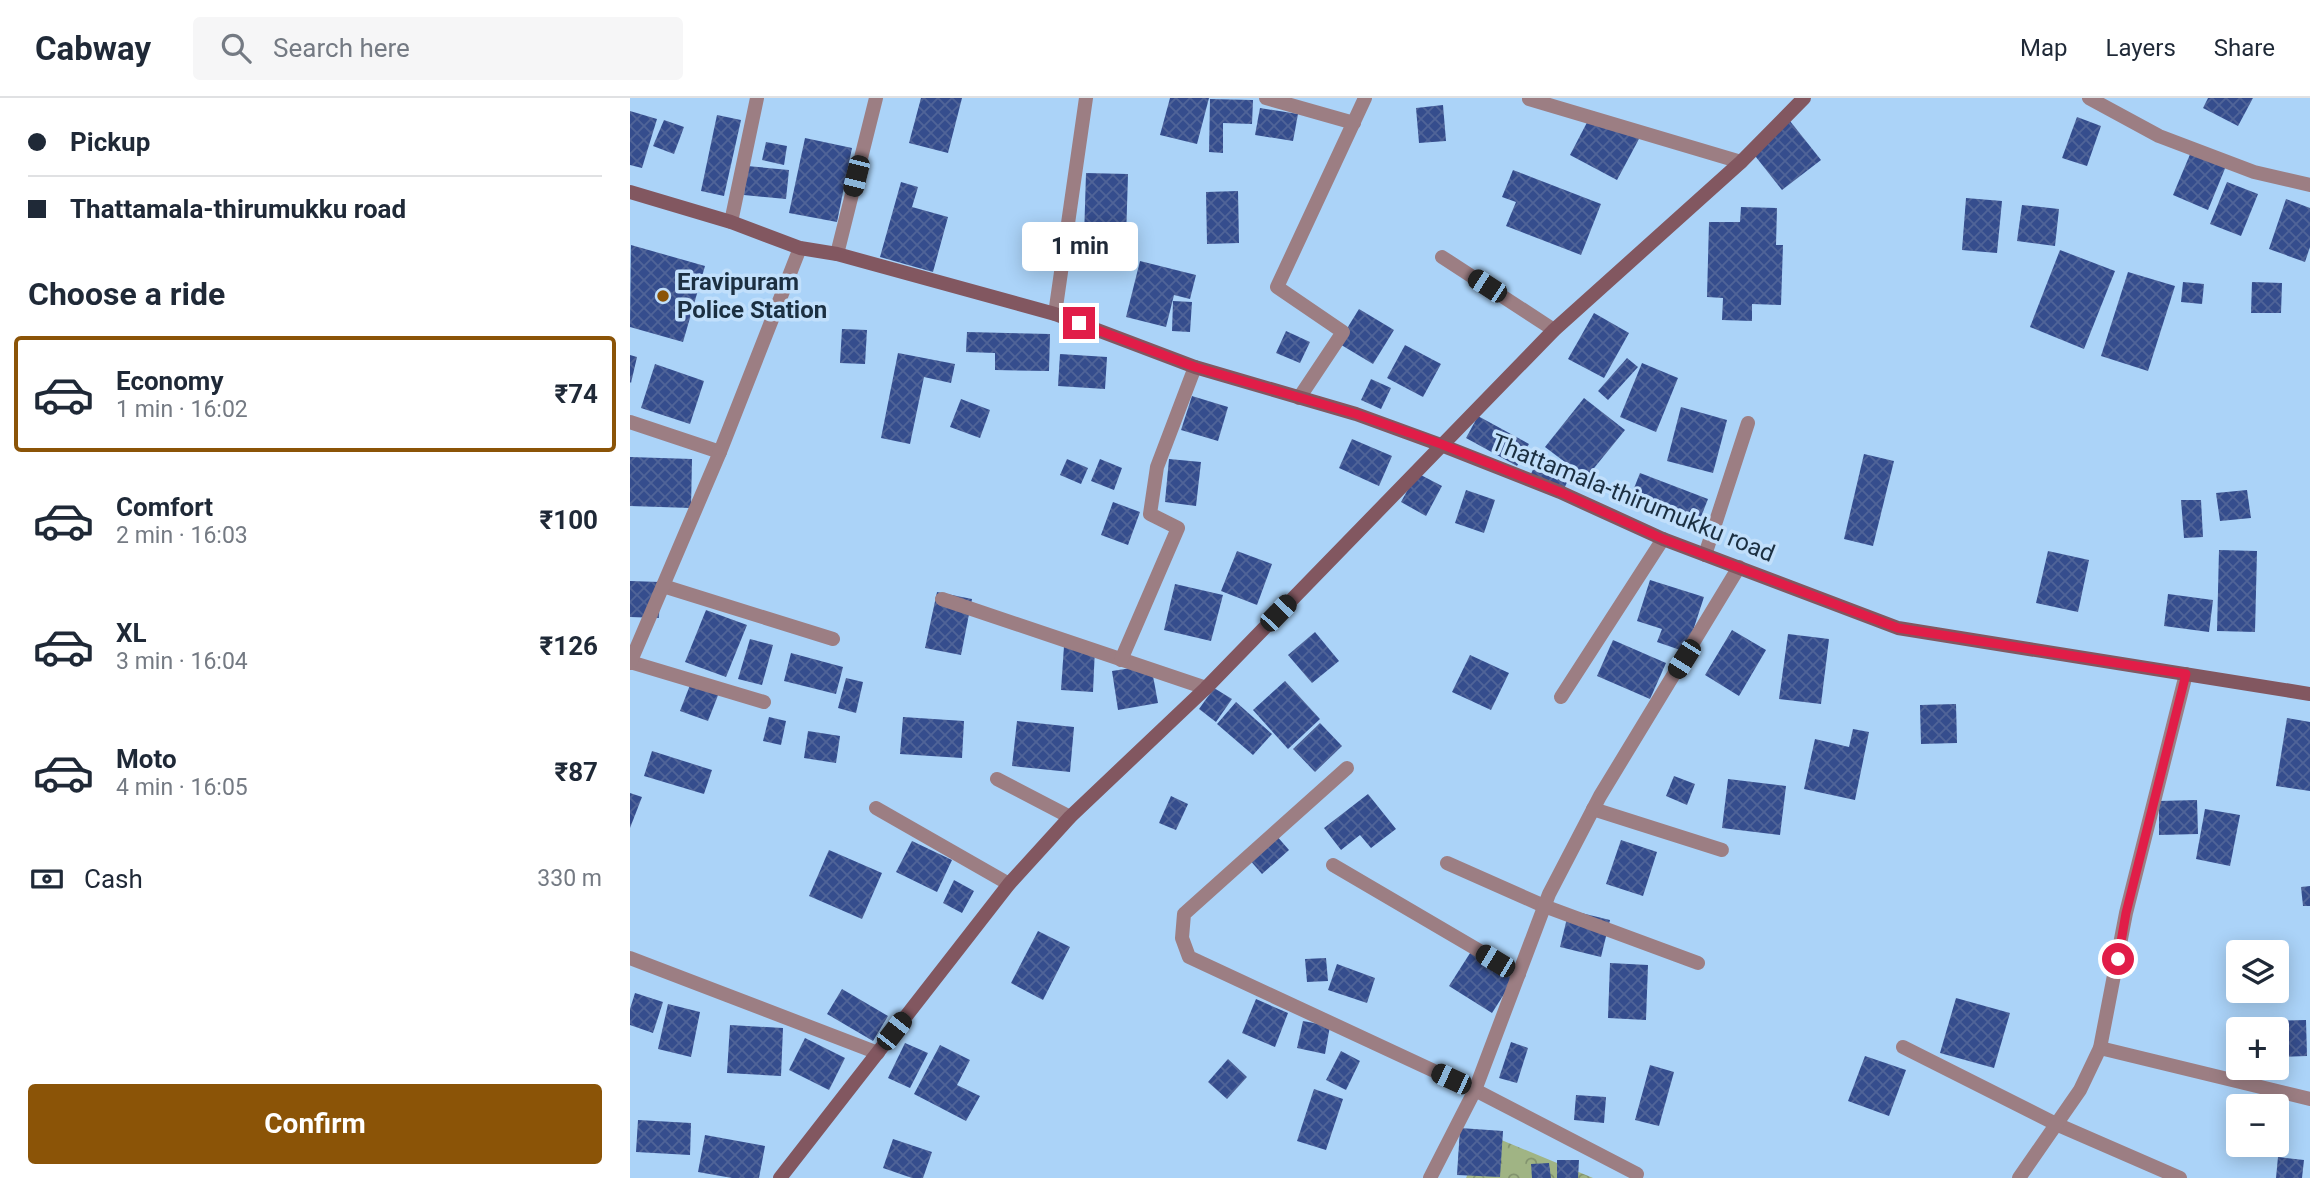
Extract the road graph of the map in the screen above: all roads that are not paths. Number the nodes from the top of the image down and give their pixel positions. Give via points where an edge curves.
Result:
1 (757, 98) edge
2 (876, 98) edge
3 (1086, 98) edge
4 (1266, 98) edge
5 (1365, 98) edge
6 (1804, 98) edge
7 (2090, 98) edge
8 (1529, 99) edge
9 (1354, 123) junction
10 (1741, 162) junction
11 (2310, 185) edge
12 (630, 192) edge
13 (731, 222) junction
14 (800, 247) junction
15 (836, 254) junction
16 (1442, 257) dead end
17 (1055, 314) junction
18 (1554, 330) junction
19 (1195, 367) junction
20 (1299, 398) junction
21 (630, 422) edge
22 (1748, 423) dead end
23 (1441, 444) junction
24 (720, 452) junction
25 (1663, 539) junction
26 (1705, 555) junction
27 (1739, 567) junction
28 (663, 586) junction
29 (942, 599) dead end
30 (833, 639) dead end
31 (1121, 660) junction
32 (630, 662) edge
33 (2186, 674) junction
34 (1206, 688) junction
35 (2310, 694) edge
36 (1561, 698) dead end
37 (764, 702) dead end
38 (1347, 768) dead end
39 (997, 779) dead end
40 (876, 808) dead end
41 (1593, 809) junction
42 (1070, 817) junction
43 (1722, 850) dead end
44 (1447, 863) dead end
45 (1333, 865) dead end
46 (1009, 884) junction
47 (1544, 906) junction
48 (630, 958) edge
49 (1698, 963) dead end
50 (1518, 975) junction
51 (1903, 1047) dead end
52 (2100, 1048) junction
53 (878, 1053) junction
54 (1475, 1090) junction
55 (2310, 1099) edge
56 (2056, 1124) junction
57 (1637, 1174) dead end
58 (780, 1178) edge
59 (1430, 1178) edge
60 (2019, 1178) edge
61 (2180, 1178) edge

1 - 13 street
2 - 15 street
3 - 17 street
4 - 9 street
5 - 9 street
6 - 10 street
7 - 11 street via 2159,136 2254,172
8 - 10 street
9 - 20 street via 1277,287 1343,331
10 - 18 street
12 - 13 street, Thattamala-thirumukku road
13 - 14 street, Thattamala-thirumukku road
14 - 15 street, Thattamala-thirumukku road
14 - 24 street
15 - 17 street, Thattamala-thirumukku road
16 - 18 street
17 - 19 street, Thattamala-thirumukku road
18 - 23 street
19 - 20 street, Thattamala-thirumukku road
19 - 31 street via 1157,467 1150,514 1178,528
20 - 23 street, Thattamala-thirumukku road
21 - 24 street
22 - 26 street
23 - 25 street, Thattamala-thirumukku road
23 - 34 street
24 - 28 street
25 - 26 street, Thattamala-thirumukku road
25 - 36 street
26 - 27 street, Thattamala-thirumukku road
27 - 33 street, Thattamala-thirumukku road via 1898,628
27 - 41 street
28 - 30 street
28 - 32 street
29 - 31 street
31 - 34 street
32 - 37 street
33 - 35 street, Thattamala-thirumukku road
33 - 52 street via 2126,913
34 - 42 street
38 - 54 street via 1184,914 1182,938 1189,957
39 - 42 street
40 - 46 street
41 - 43 street
41 - 47 street
42 - 46 street
44 - 47 street
45 - 50 street
46 - 53 street
47 - 49 street
47 - 50 street
48 - 53 street
50 - 54 street
51 - 56 street
52 - 55 street
52 - 56 street via 2080,1090
53 - 58 street
54 - 57 street
54 - 59 street
56 - 60 street
56 - 61 street

